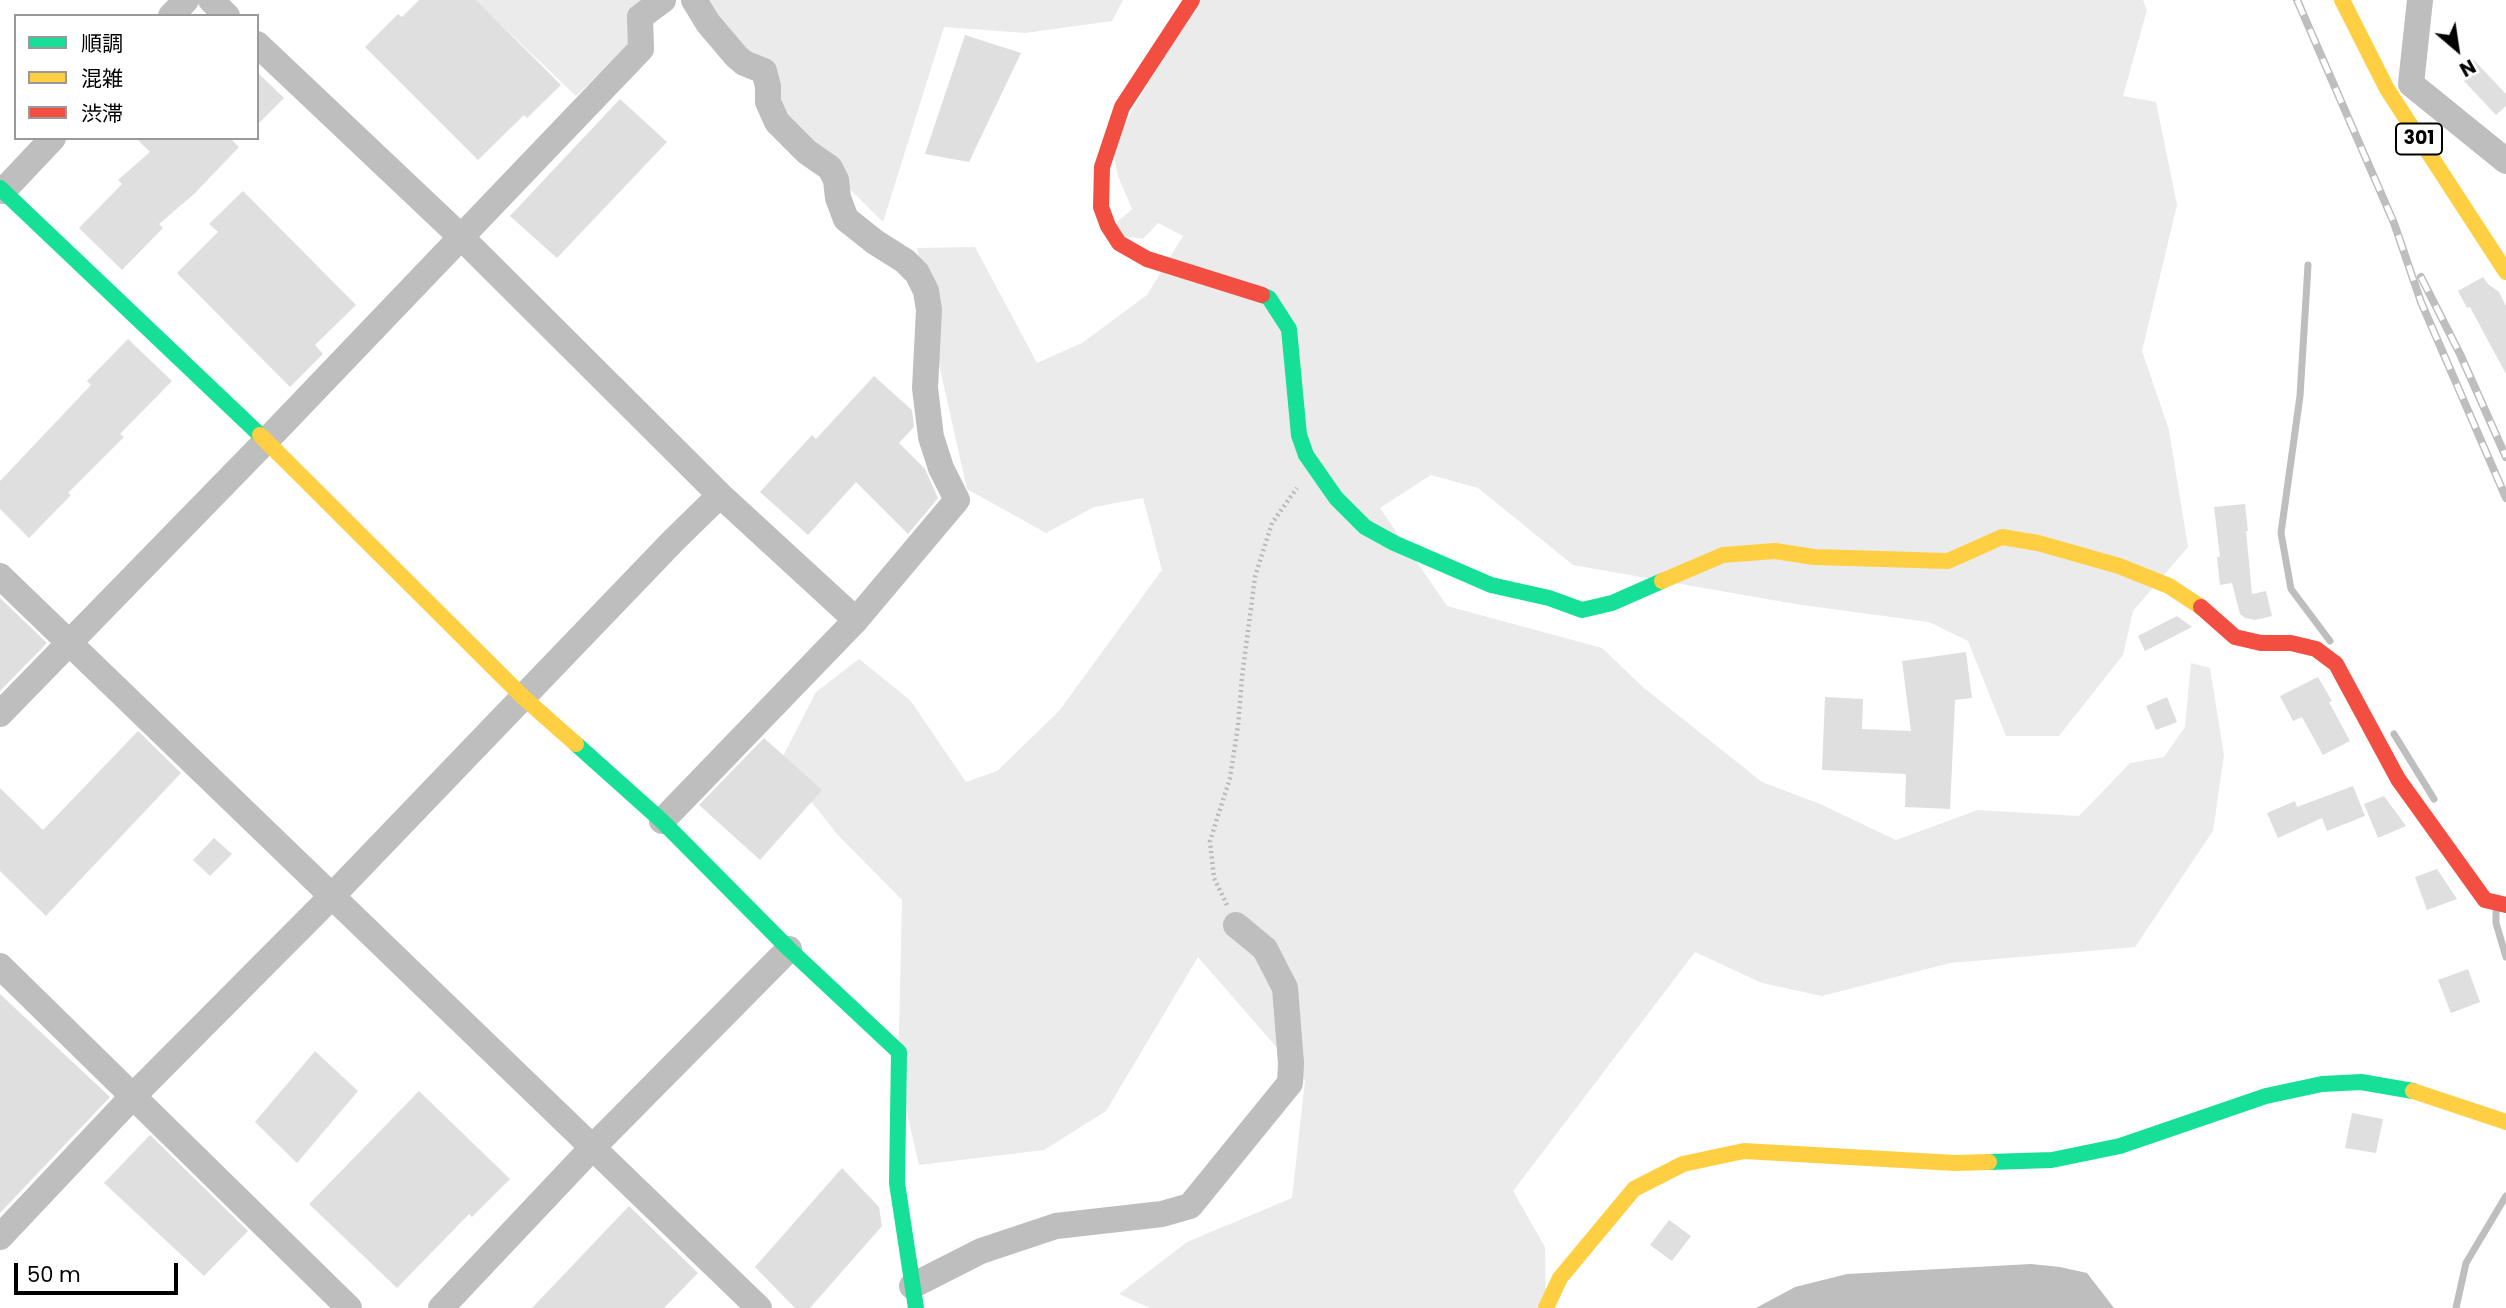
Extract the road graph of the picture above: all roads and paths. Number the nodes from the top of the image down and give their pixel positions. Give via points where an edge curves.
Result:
1 (186, 0) edge
2 (211, 0) edge
3 (663, 0) edge
4 (694, 0) edge
5 (1192, 0) edge
6 (2342, 0) edge
7 (2420, 0) edge
8 (173, 14) edge
9 (225, 14) edge
10 (259, 46) edge
11 (2399, 86) junction
12 (51, 140) edge
13 (2506, 161) edge
14 (1, 191) edge
15 (460, 236) junction
16 (2506, 272) edge
17 (266, 441) junction
18 (1314, 468) junction
19 (720, 495) junction
20 (0, 576) edge
21 (856, 620) junction
22 (71, 643) junction
23 (524, 698) junction
24 (0, 714) edge
25 (662, 821) junction
26 (333, 895) junction
27 (2506, 905) edge
28 (1236, 925) joint
29 (789, 949) junction
30 (0, 966) edge
31 (134, 1096) junction
32 (2506, 1122) edge
33 (592, 1148) junction
34 (0, 1237) edge
35 (914, 1297) edge
36 (349, 1308) edge
37 (442, 1308) edge
38 (759, 1308) edge
39 (1546, 1308) edge

1 - 8 street
2 - 9 street
3 - 15 street via 640,17 641,49
4 - 21 street via 736,56 764,71 768,102 777,122 830,168 846,219 905,261 926,291 925,388 931,437 957,500
5 - 18 main road via 1122,107 1102,167 1101,208 1119,243 1147,260 1269,298 1289,329 1299,435
6 - 11 main road, 301
7 - 11 street
10 - 15 street
11 - 13 street
11 - 16 main road, 301
12 - 14 street
14 - 17 main road
15 - 17 street
15 - 19 street
17 - 22 street
17 - 23 main road
18 - 27 main road via 1346,510 1395,543 1491,585 1583,610 1612,603 1723,555 1774,551 1814,557 1948,561 2002,537 2119,566 2169,586 2235,637 2316,649 2336,663 2398,779 2485,900
18 - 28 path via 1272,523 1255,577 1232,765 1210,841 1214,878
19 - 21 street
19 - 23 street
20 - 22 street
21 - 25 street
22 - 24 street
22 - 26 street
23 - 25 main road
23 - 26 street
25 - 29 main road
26 - 31 street
26 - 33 street
28 - 35 street via 1265,949 1285,988 1290,1083 1190,1206 1162,1214 1056,1226 981,1251
29 - 33 street
29 - 35 main road via 899,1052 897,1183
30 - 31 street
31 - 34 street
31 - 36 street
32 - 39 main road via 2405,1088 2361,1082 2322,1084 2266,1096 2120,1146 2052,1160 1955,1163 1744,1151 1683,1164 1634,1189 1560,1278
33 - 37 street
33 - 38 street

